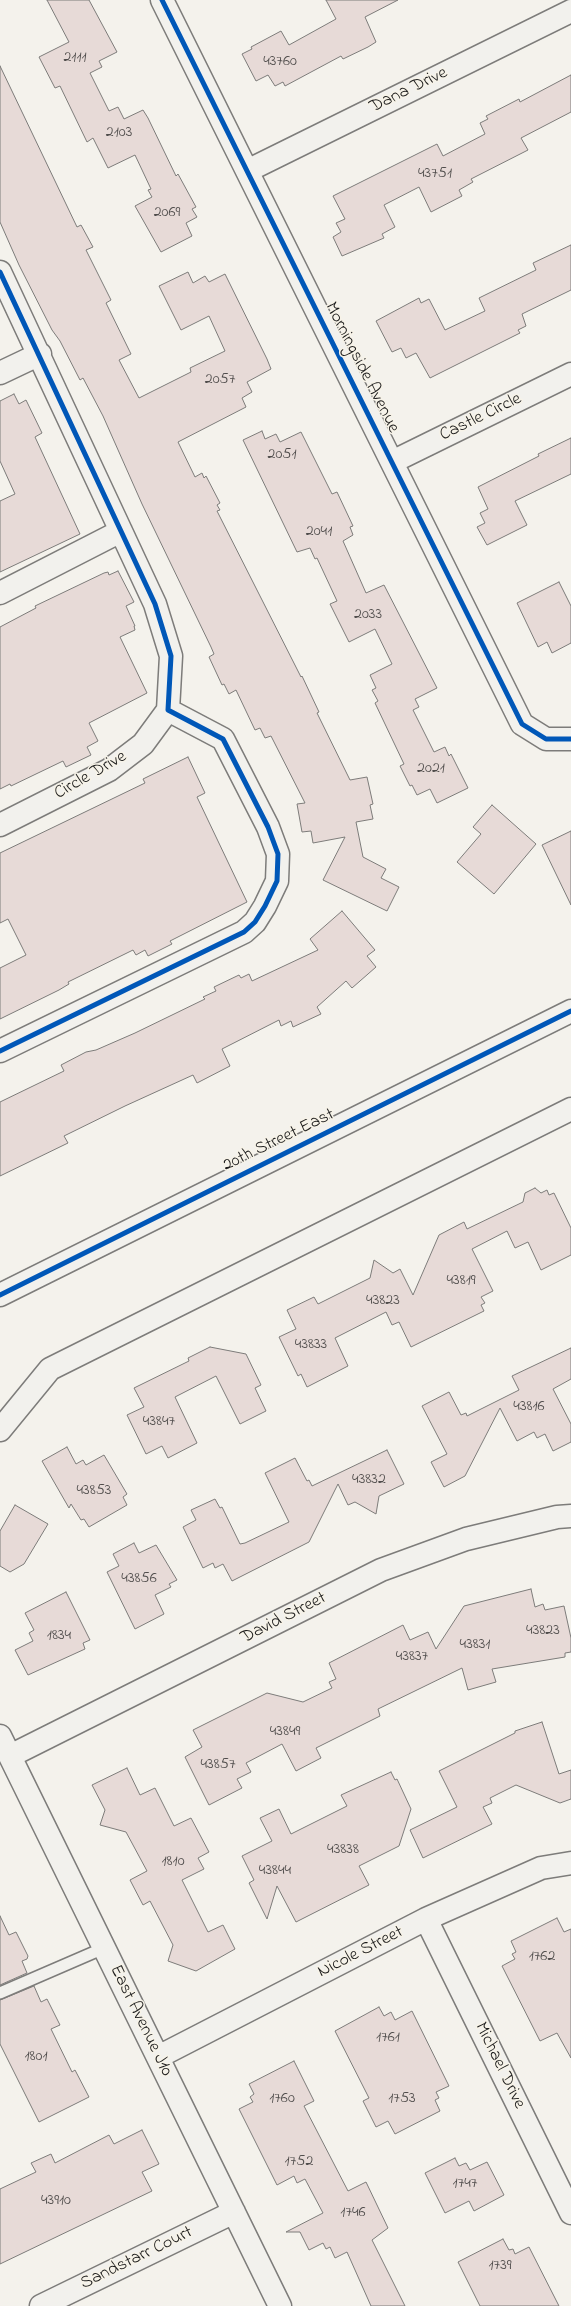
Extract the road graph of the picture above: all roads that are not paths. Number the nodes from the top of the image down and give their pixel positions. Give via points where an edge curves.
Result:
1 (162, 0) edge
2 (571, 11) edge
3 (247, 171) junction
4 (0, 272) edge
5 (40, 354) junction
6 (0, 373) edge
7 (571, 374) edge
8 (392, 462) junction
9 (121, 531) junction
10 (0, 593) edge
11 (168, 710) junction
12 (571, 738) edge
13 (0, 825) edge
14 (571, 1011) edge
15 (0, 1051) edge
16 (571, 1109) edge
17 (0, 1295) edge
18 (0, 1430) edge
19 (571, 1516) edge
20 (0, 1736) edge
21 (10, 1756) junction
22 (571, 1863) edge
23 (426, 1919) junction
24 (104, 1948) junction
25 (0, 1993) edge
26 (158, 2057) junction
27 (234, 2212) junction
28 (571, 2212) edge
29 (41, 2306) edge
30 (280, 2306) edge

1 - 3 street, Morningside Avenue
2 - 3 street, Dana Drive
3 - 8 street, Morningside Avenue
4 - 5 street
5 - 6 street
5 - 9 street
7 - 8 street, Castle Circle
8 - 12 street, Morningside Avenue via 522,724 546,739
9 - 10 street
9 - 11 street via 155,604 171,656
11 - 13 street, Circle Drive via 143,744 109,770
11 - 15 street via 223,739 268,827 278,854 277,881 265,906 255,922 244,932
14 - 17 street, 20th Street East
16 - 18 street via 50,1369
19 - 21 street, David Street via 466,1539 381,1570
20 - 21 street, East Avenue J10
21 - 24 street, East Avenue J10
22 - 23 street, Nicole Street via 541,1868
23 - 26 street, Nicole Street
23 - 28 street, Michael Drive
24 - 25 lane
24 - 26 street, East Avenue J10
26 - 27 street, East Avenue J10
27 - 29 street, Sandstarr Court
27 - 30 street, East Avenue J10

